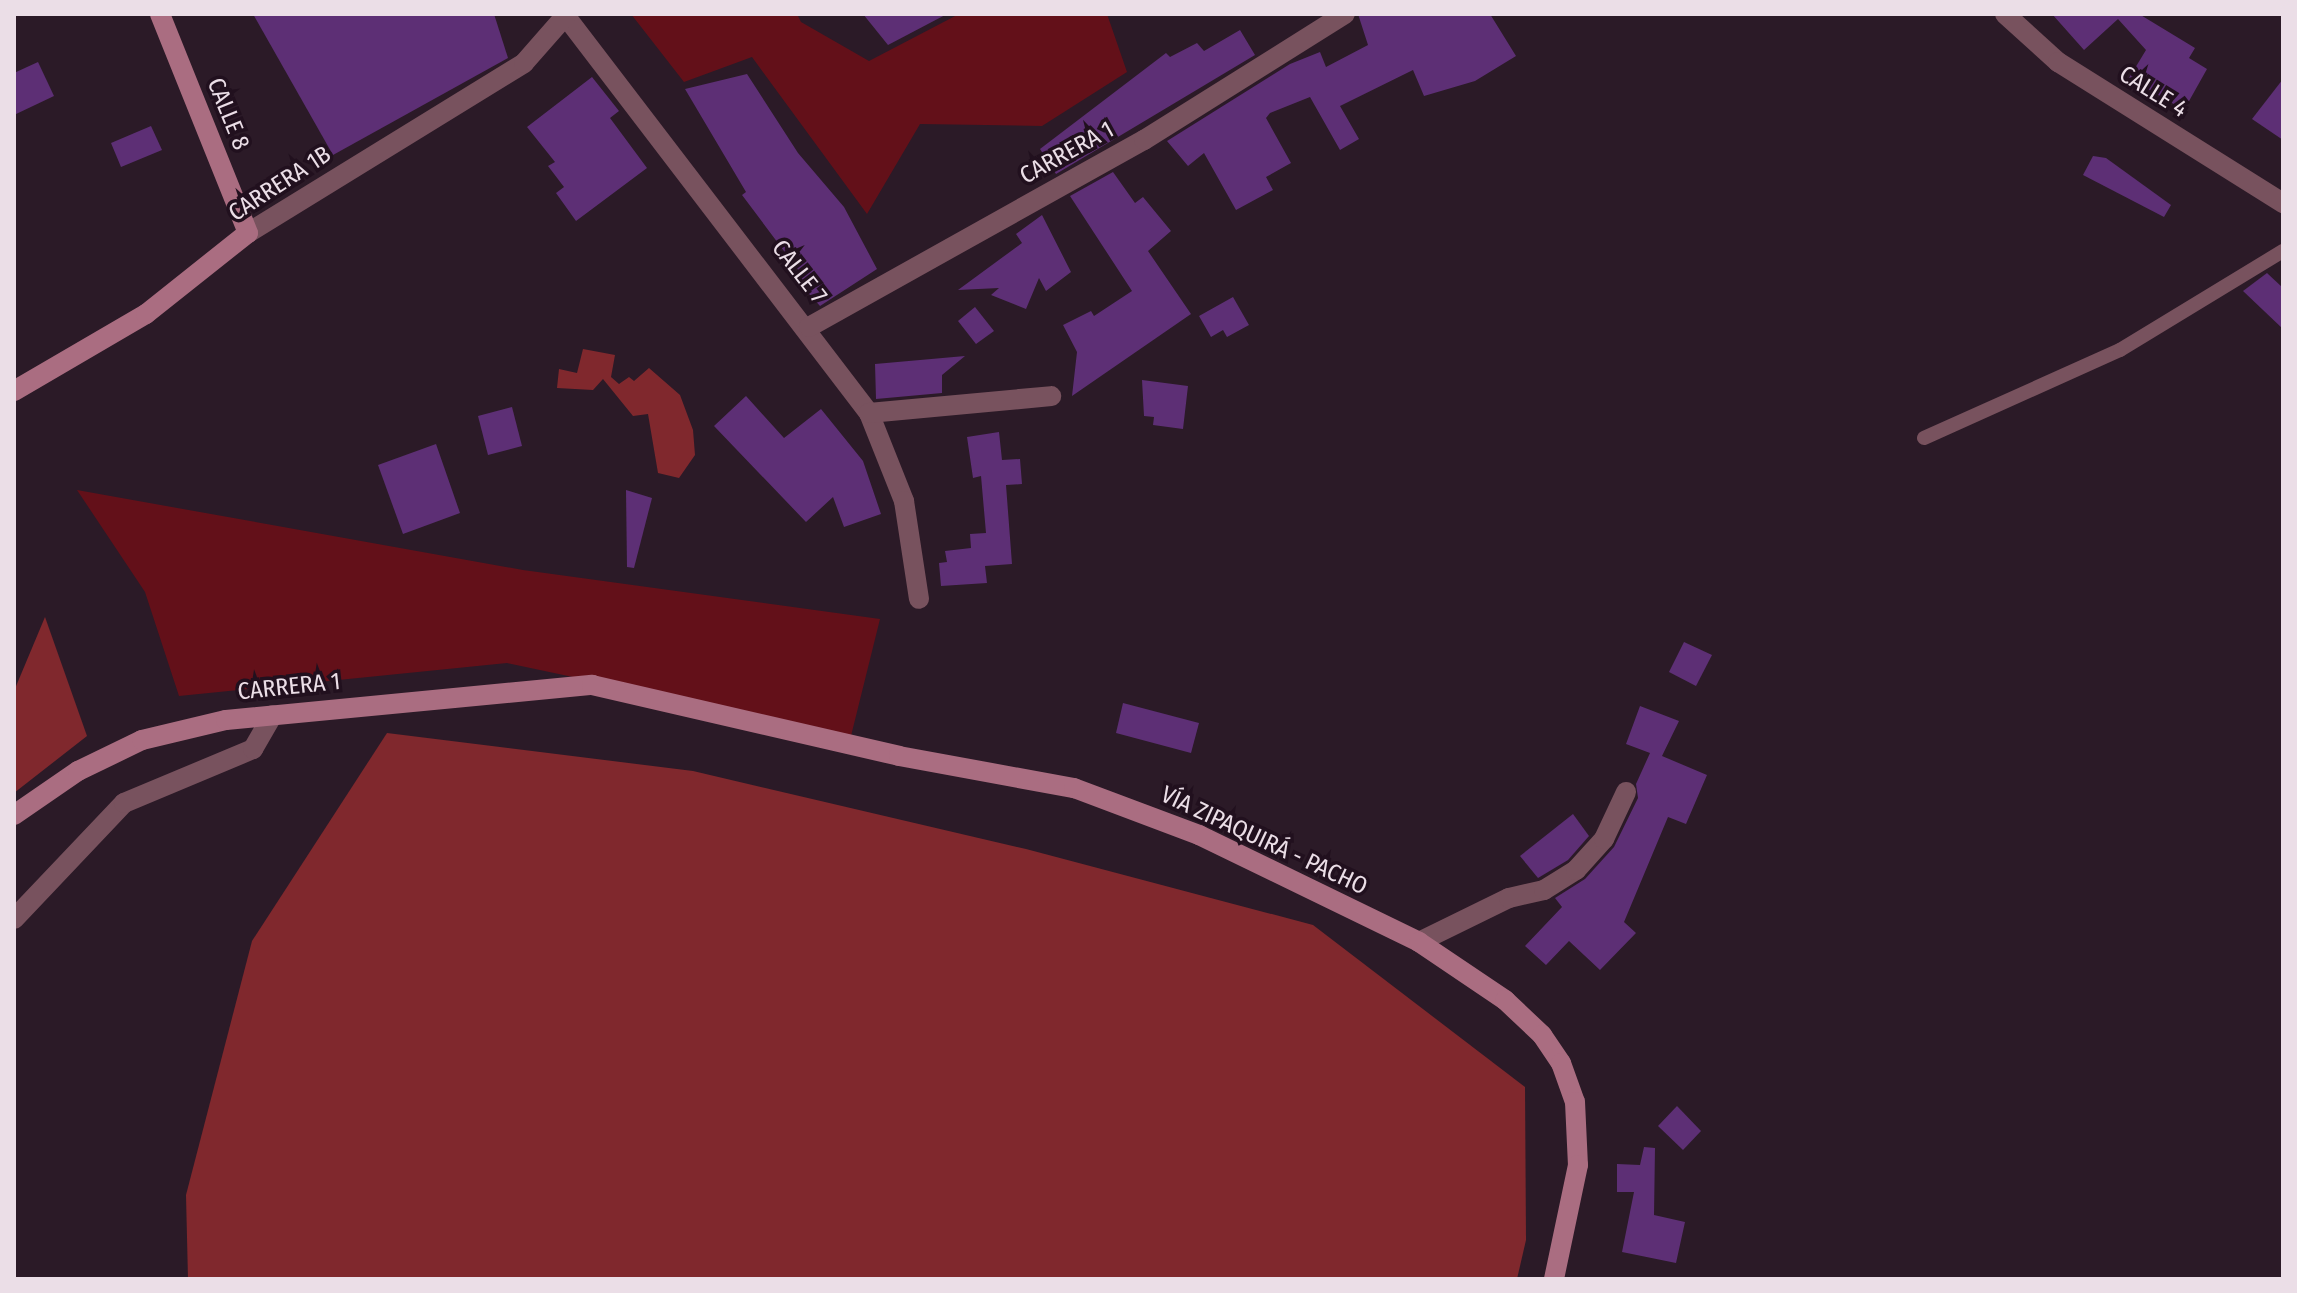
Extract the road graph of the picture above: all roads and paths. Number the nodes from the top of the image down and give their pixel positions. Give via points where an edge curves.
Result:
1 (160, 14) edge
2 (565, 14) edge
3 (1345, 14) edge
4 (2005, 14) edge
5 (2283, 203) edge
6 (248, 233) junction
7 (2283, 251) edge
8 (809, 327) junction
9 (14, 391) edge
10 (1051, 396) dead end
11 (869, 413) junction
12 (1924, 438) dead end
13 (919, 599) dead end
14 (592, 685) joint
15 (273, 715) junction
16 (1626, 792) dead end
17 (14, 815) edge
18 (14, 919) edge
19 (1419, 942) junction
20 (1554, 1279) edge

1 - 6 main road, CALLE 8
2 - 6 street, CARRERA 1B via 524,63
2 - 8 street, CALLE 7
3 - 8 street, CARRERA 1 via 1144,140
4 - 5 street, CALLE 4 via 2058,62
6 - 9 main road, CARRERA 1B via 146,314
7 - 12 lane via 2120,350
8 - 11 street, CALLE 7
10 - 11 street
11 - 13 street, CALLE 7 via 904,501
14 - 15 main road, CARRERA 1
14 - 19 main road, VÍA ZIPAQUIRÁ - PACHO via 899,756 1074,788 1199,835
15 - 17 main road, CARRERA 1 via 142,740 78,771
15 - 18 street via 253,749 124,803
16 - 19 street via 1604,839 1576,870 1544,890 1509,898
19 - 20 main road, VÍA ZIPAQUIRÁ - PACHO via 1505,1000 1542,1035 1561,1063 1575,1102 1578,1165

